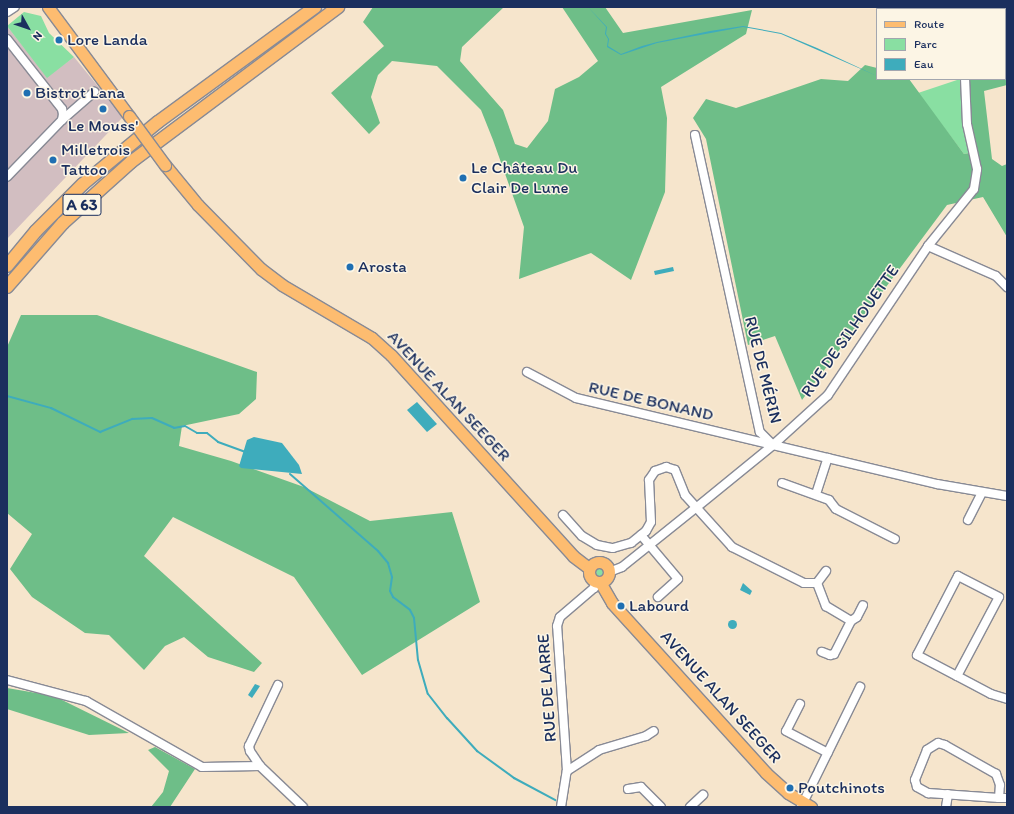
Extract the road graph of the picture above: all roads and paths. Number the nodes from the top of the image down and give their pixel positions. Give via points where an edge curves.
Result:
1 (10, 7) edge
2 (15, 7) edge
3 (315, 7) edge
4 (338, 7) edge
5 (47, 9) edge
6 (7, 11) edge
7 (7, 39) edge
8 (966, 80) edge
9 (94, 92) dead end
10 (62, 120) junction
11 (694, 135) dead end
12 (7, 176) edge
13 (928, 246) junction
14 (7, 266) edge
15 (7, 286) edge
16 (1007, 287) edge
17 (527, 372) dead end
18 (773, 445) junction
19 (828, 458) junction
20 (782, 483) dead end
21 (982, 492) junction
22 (816, 494) junction
23 (1007, 496) edge
24 (697, 507) junction
25 (563, 515) dead end
26 (968, 520) dead end
27 (641, 535) junction
28 (895, 539) dead end
29 (650, 544) junction
30 (589, 568) junction
31 (826, 571) dead end
32 (609, 572) junction
33 (598, 582) junction
34 (817, 583) junction
35 (658, 597) dead end
36 (863, 605) dead end
37 (851, 621) junction
38 (822, 652) dead end
39 (957, 676) junction
40 (7, 680) edge
41 (278, 685) dead end
42 (860, 687) dead end
43 (1007, 699) edge
44 (800, 704) dead end
45 (654, 731) dead end
46 (828, 753) junction
47 (260, 766) junction
48 (567, 771) junction
49 (628, 789) dead end
50 (948, 794) junction
51 (703, 795) dead end
52 (1003, 798) edge
53 (805, 806) edge
54 (303, 807) edge
55 (561, 807) edge
56 (661, 807) edge
57 (690, 807) edge
58 (946, 807) edge

1 - 6 street
2 - 6 street
3 - 14 highway, A 63 via 158,122 83,184 36,231
4 - 15 highway, A 63 via 131,162 63,223
5 - 30 main road, AVENUE ALAN SEEGER, bridge via 198,205 261,269 282,285 372,338 573,556
7 - 10 street via 62,109
8 - 13 street, RUE DE SILHOUETTE via 967,124 977,168 974,189
9 - 10 street
10 - 12 street
11 - 18 street, RUE DE MÉRIN via 760,432
13 - 16 street via 996,276
13 - 18 street, RUE DE SILHOUETTE via 828,395
17 - 18 street, RUE DE BONAND via 576,398
18 - 19 street, RUE DE MÉRIN
18 - 24 street, RUE DE SILHOUETTE
19 - 21 street, RUE DE MÉRIN
19 - 22 street
20 - 22 street
21 - 23 street, RUE DE MÉRIN
21 - 26 street
22 - 28 street via 828,500 836,509
24 - 27 street via 686,495 675,470 666,467 655,471 649,480 651,522
24 - 29 street, RUE DE SILHOUETTE
24 - 34 street via 732,547 804,583
25 - 27 street via 582,536 597,545 613,548 630,543
27 - 29 street
29 - 32 street, RUE DE SILHOUETTE via 622,567
29 - 35 street via 678,579
30 - 32 main road via 600,562 607,565
30 - 33 main road via 590,578
31 - 34 street
32 - 33 main road via 606,580
33 - 48 street, RUE DE LARRE via 560,617 557,626
33 - 53 main road, AVENUE ALAN SEEGER via 612,603 766,773
34 - 37 street via 826,606
36 - 37 street via 857,617
37 - 38 street via 834,654
39 - 39 street via 917,655 958,576 999,597
39 - 43 street
40 - 47 street via 86,701 202,767
41 - 47 street via 249,746
42 - 46 street
44 - 46 street via 786,731
45 - 48 street via 646,736 599,750
46 - 53 street
47 - 54 street
48 - 55 street, RUE DE LARRE
49 - 56 street via 641,787
50 - 52 street
50 - 52 street via 928,793 917,787 915,780 927,750 938,743 996,774
50 - 58 street
51 - 57 street

